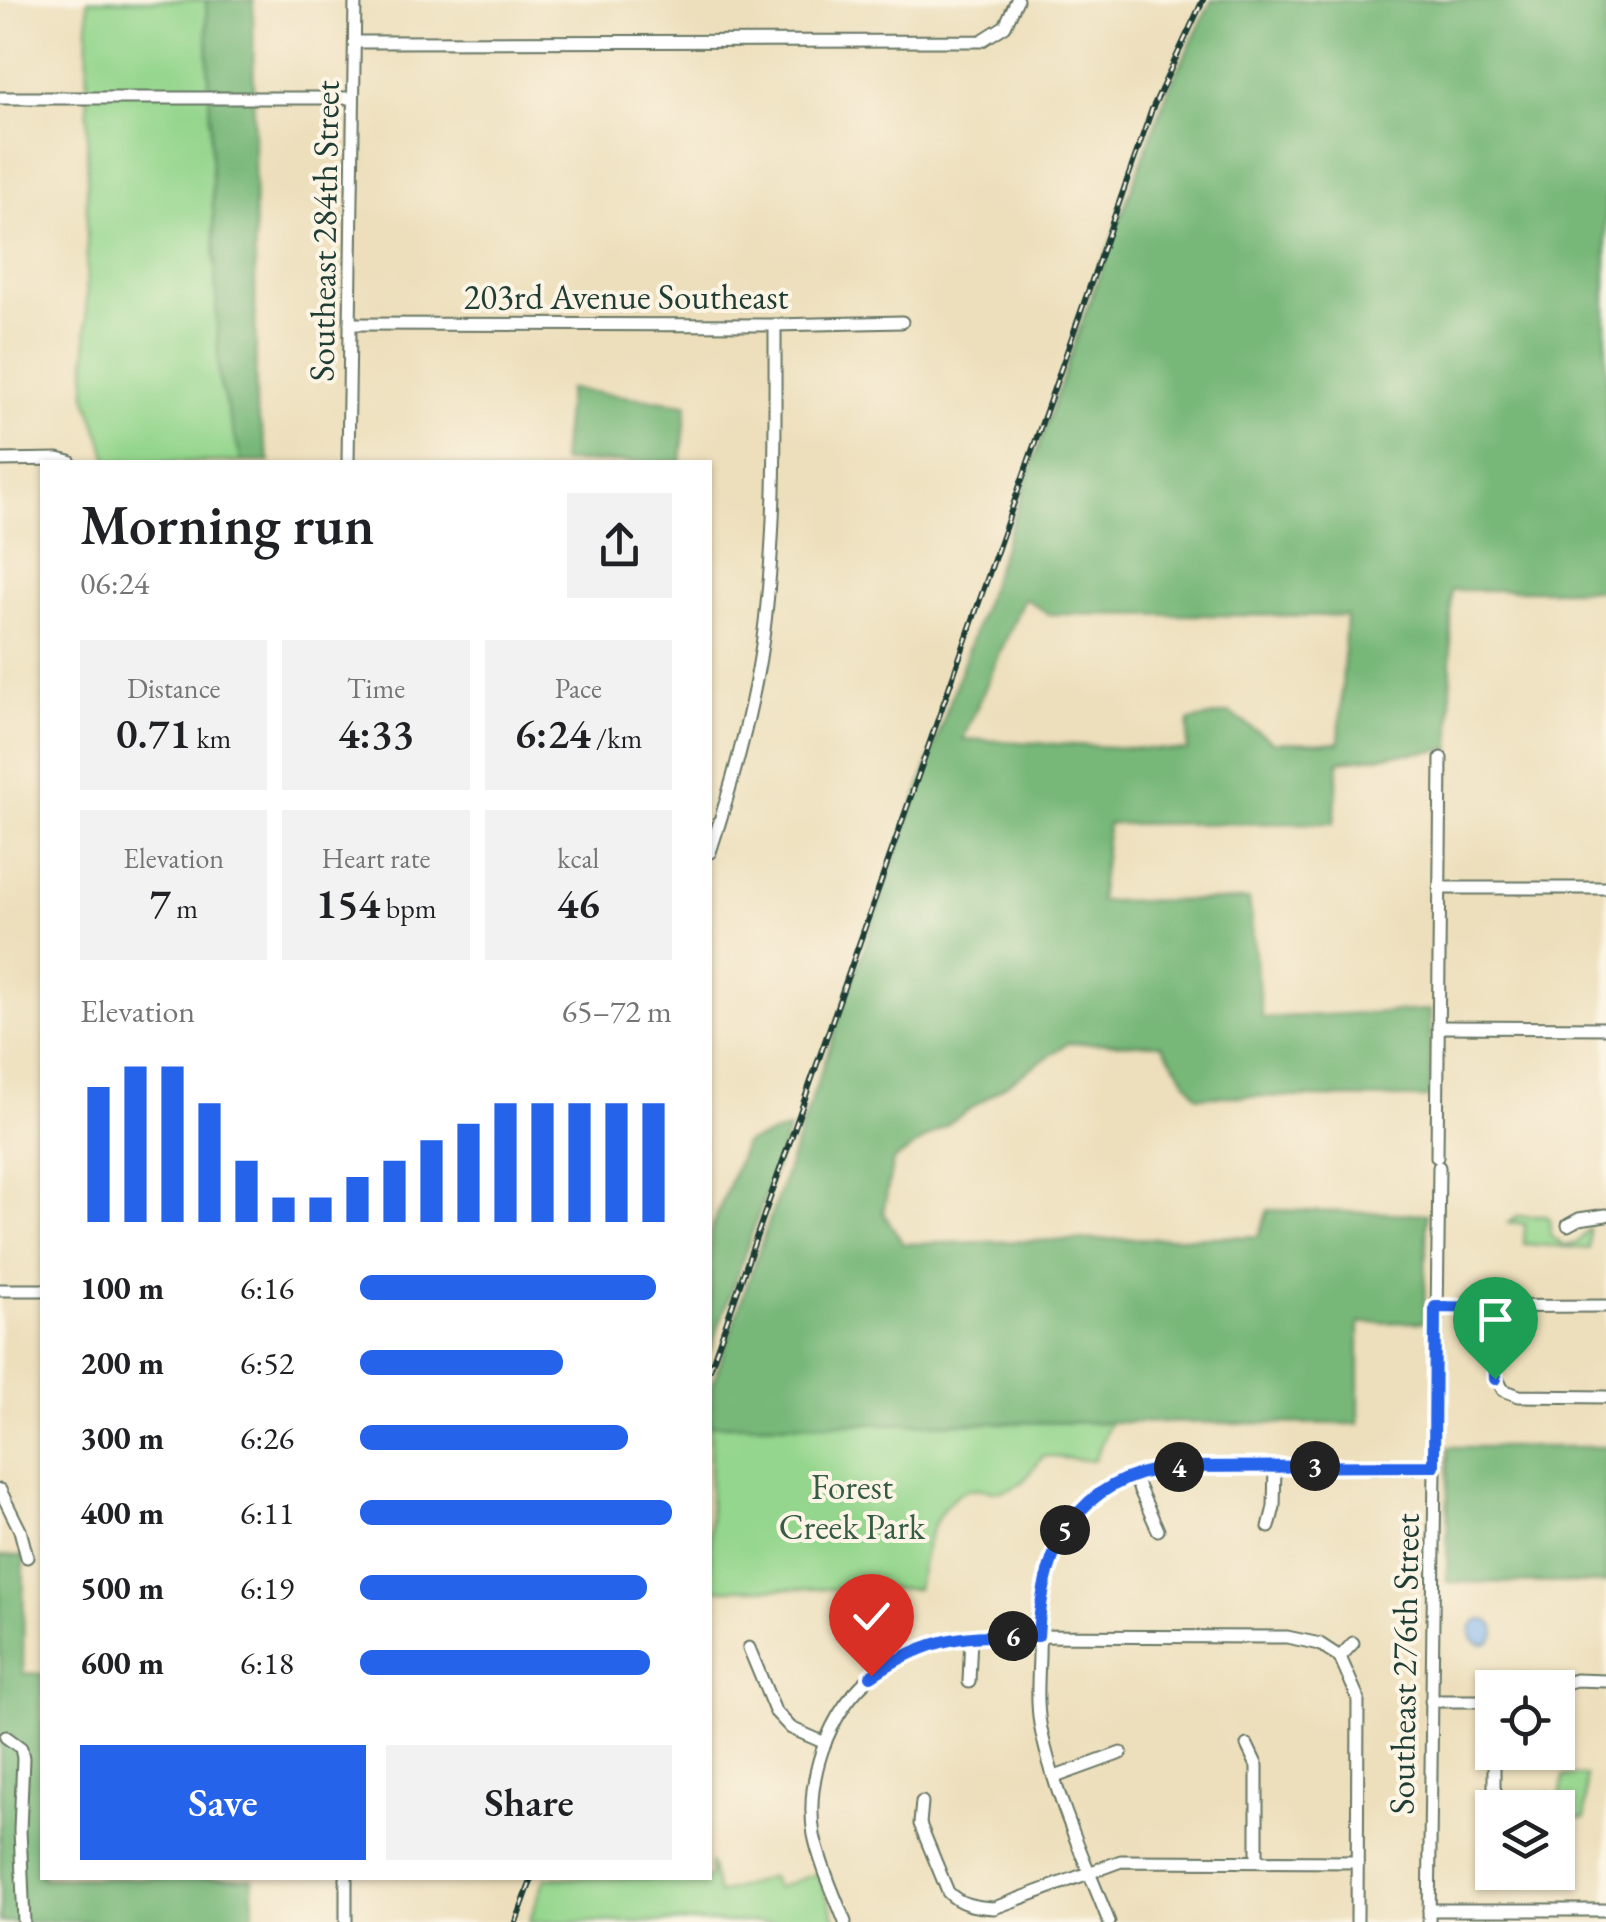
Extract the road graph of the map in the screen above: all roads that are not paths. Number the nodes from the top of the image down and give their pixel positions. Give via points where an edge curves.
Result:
1 (355, 0) edge
2 (1017, 0) edge
3 (356, 42) junction
4 (0, 98) edge
5 (352, 98) junction
6 (902, 322) dead end
7 (350, 324) junction
8 (775, 325) junction
9 (0, 460) edge
10 (62, 460) edge
11 (348, 460) edge
12 (1441, 758) dead end
13 (712, 845) edge
14 (1440, 888) junction
15 (1606, 888) edge
16 (1438, 1027) junction
17 (1606, 1028) edge
18 (1606, 1216) edge
19 (1568, 1225) dead end
20 (0, 1290) edge
21 (40, 1290) edge
22 (1606, 1306) edge
23 (1435, 1307) junction
24 (1494, 1308) junction
25 (1606, 1397) edge
26 (1275, 1466) junction
27 (1434, 1466) junction
28 (1133, 1475) junction
29 (0, 1490) edge
30 (1269, 1527) dead end
31 (1158, 1530) dead end
32 (27, 1556) dead end
33 (971, 1636) junction
34 (1038, 1636) junction
35 (1353, 1643) dead end
36 (750, 1648) dead end
37 (1340, 1657) junction
38 (1575, 1680) edge
39 (1606, 1681) edge
40 (969, 1682) dead end
41 (1431, 1700) junction
42 (1475, 1700) edge
43 (6, 1737) dead end
44 (825, 1743) junction
45 (1247, 1745) dead end
46 (1121, 1753) dead end
47 (1055, 1777) junction
48 (922, 1802) dead end
49 (1257, 1860) junction
50 (1357, 1862) junction
51 (1089, 1870) junction
52 (346, 1880) edge
53 (1606, 1910) edge
54 (1429, 1916) edge
55 (1564, 1916) edge
56 (24, 1922) edge
57 (346, 1922) edge
58 (845, 1922) edge
59 (1108, 1922) edge
60 (1357, 1922) edge

1 - 3 street, Southeast 284th Street
2 - 3 street via 1005,26 984,41
3 - 5 street, Southeast 284th Street
4 - 5 street
5 - 7 street, Southeast 284th Street
6 - 8 street, 203rd Avenue Southeast
7 - 8 street, 203rd Avenue Southeast
7 - 11 street, Southeast 284th Street
8 - 13 street via 775,475 763,640
9 - 10 street
12 - 14 street, Southeast 276th Street
14 - 15 street
14 - 16 street, Southeast 276th Street
16 - 17 street
16 - 23 street, Southeast 276th Street
18 - 19 street
20 - 21 street
22 - 24 street
23 - 24 street
23 - 27 street, Southeast 276th Street
24 - 25 street via 1494,1373 1501,1388 1519,1396
26 - 27 street
26 - 28 street via 1172,1467
26 - 30 street
27 - 41 street, Southeast 276th Street
28 - 31 street
28 - 34 street via 1098,1496 1063,1532 1043,1584
29 - 32 street
33 - 34 street
33 - 40 street
33 - 44 street via 923,1646 871,1676 835,1717
34 - 37 street via 1287,1637 1320,1644
34 - 47 street via 1038,1713
35 - 37 street
36 - 44 street via 776,1711 791,1728
37 - 50 street via 1358,1698
38 - 39 street
41 - 42 street
41 - 54 street, Southeast 276th Street
43 - 56 street via 24,1758
44 - 58 street via 812,1800 814,1834
45 - 49 street via 1257,1766
46 - 47 street
47 - 51 street
48 - 51 street via 920,1824 948,1892 966,1904 994,1908
49 - 50 street
49 - 51 street via 1121,1860
50 - 60 street
51 - 59 street
52 - 57 street
53 - 55 street
54 - 55 street

